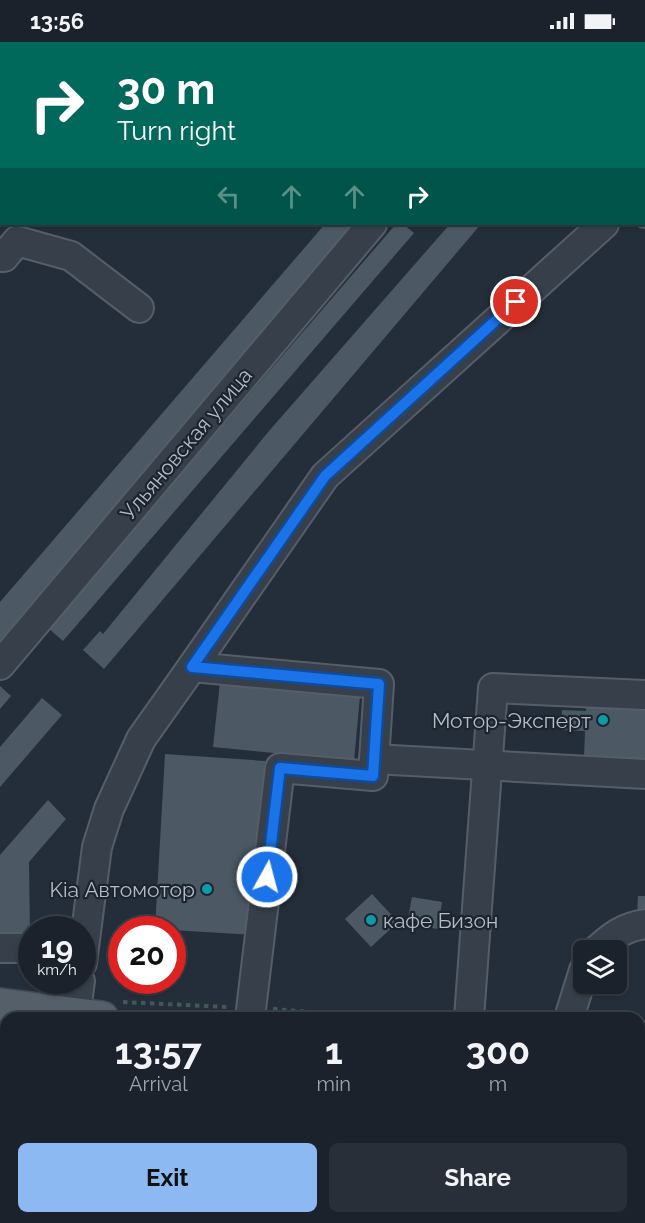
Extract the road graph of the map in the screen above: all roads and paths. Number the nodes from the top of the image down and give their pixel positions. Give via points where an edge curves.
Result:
1 (371, 225) edge
2 (603, 225) edge
3 (0, 257) edge
4 (139, 308) dead end
5 (0, 665) edge
6 (192, 667) junction
7 (645, 695) edge
8 (374, 759) junction
9 (490, 766) junction
10 (645, 774) edge
11 (88, 916) edge
12 (645, 924) edge
13 (608, 940) edge
14 (0, 948) edge
15 (18, 948) edge
16 (576, 994) edge
17 (0, 1005) edge
18 (82, 1007) edge
19 (223, 1012) edge
20 (251, 1012) edge
21 (470, 1012) edge
22 (571, 1012) edge

1 - 5 street, Ульяновская улица
2 - 6 street via 325,476
3 - 4 street via 4,258 17,241 71,255
6 - 8 street via 379,684
6 - 11 street via 141,739 110,809 97,847
7 - 9 street via 493,688
8 - 9 street
8 - 20 street via 373,776 280,768
9 - 10 street
9 - 21 street
12 - 13 street via 629,926
14 - 15 street
16 - 22 street
17 - 18 main road
18 - 19 path

